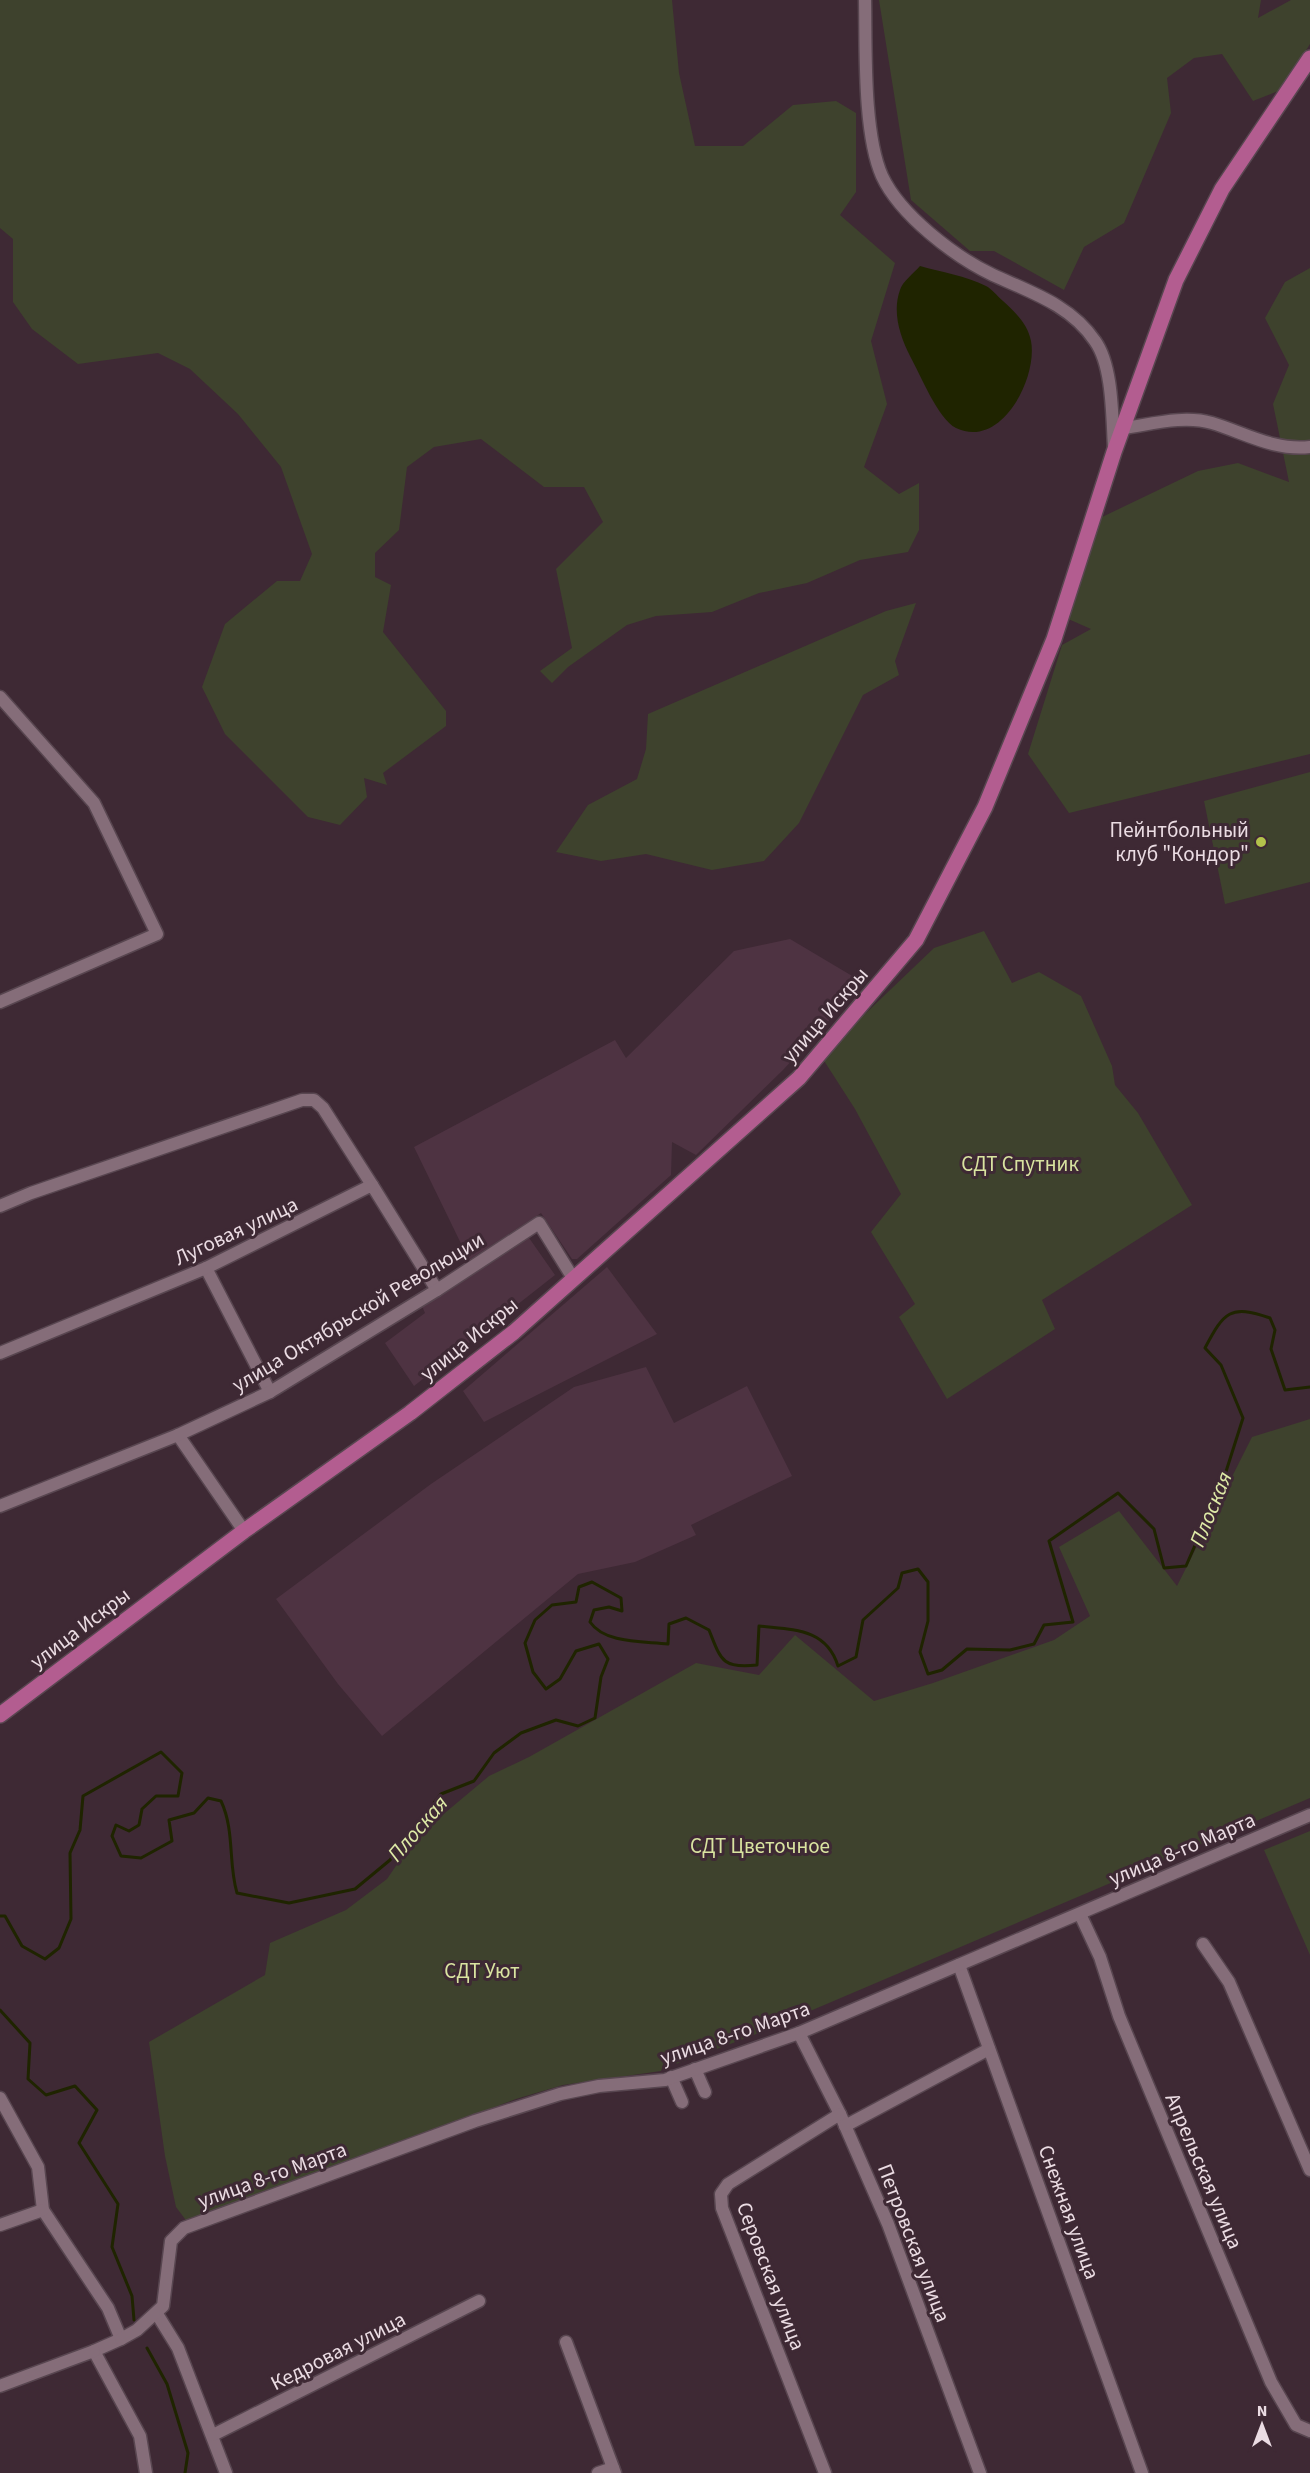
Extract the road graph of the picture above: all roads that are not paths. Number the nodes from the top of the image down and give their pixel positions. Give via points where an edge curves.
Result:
1 (865, 0) edge
2 (1310, 58) edge
3 (1124, 428) junction
4 (1310, 447) edge
5 (1114, 452) junction
6 (0, 697) edge
7 (0, 1002) edge
8 (372, 1185) junction
9 (0, 1206) edge
10 (206, 1268) junction
11 (573, 1278) junction
12 (437, 1290) junction
13 (0, 1353) edge
14 (270, 1392) junction
15 (178, 1435) junction
16 (0, 1506) edge
17 (244, 1531) junction
18 (0, 1715) edge
19 (1310, 1815) edge
20 (1080, 1914) junction
21 (1203, 1944) dead end
22 (958, 1965) junction
23 (799, 2033) junction
24 (989, 2049) junction
25 (695, 2069) junction
26 (671, 2077) junction
27 (705, 2092) dead end
28 (0, 2098) edge
29 (682, 2102) dead end
30 (842, 2120) junction
31 (1310, 2170) edge
32 (43, 2210) junction
33 (0, 2225) edge
34 (479, 2301) dead end
35 (157, 2314) junction
36 (121, 2339) junction
37 (566, 2342) dead end
38 (94, 2351) junction
39 (0, 2386) edge
40 (1310, 2431) edge
41 (213, 2435) junction
42 (614, 2470) edge
43 (146, 2473) edge
44 (226, 2473) edge
45 (598, 2473) edge
46 (825, 2473) edge
47 (980, 2473) edge
48 (1142, 2473) edge

1 - 5 street via 866,76 875,157 883,179 917,222 991,274 1058,305 1096,342 1110,384
2 - 3 main road, улица Искры via 1222,189 1181,270
3 - 4 street via 1172,420 1210,422 1257,441
3 - 5 main road, улица Искры
5 - 11 main road, улица Искры via 1054,639 985,807 916,940 799,1078
6 - 7 street via 94,803 157,934
8 - 9 street via 323,1108 314,1100 302,1100
8 - 10 street, Луговая улица
8 - 12 street
10 - 13 street, Луговая улица
10 - 14 street
11 - 12 street, улица Октябрьской Революции via 539,1223
11 - 17 main road, улица Искры via 513,1332 410,1413
12 - 14 street, улица Октябрьской Революции
14 - 15 street, улица Октябрьской Революции
15 - 16 street, улица Октябрьской Революции
15 - 17 street
17 - 18 main road, улица Искры
19 - 20 street, улица 8-го Марта
20 - 22 street, улица 8-го Марта
20 - 40 street, Апрельская улица via 1271,2382 1296,2425
21 - 31 street via 1229,1982
22 - 23 street, улица 8-го Марта
22 - 24 street, Снежная улица
23 - 25 street, улица 8-го Марта
23 - 30 street, Петровская улица
24 - 30 street
24 - 48 street, Снежная улица
25 - 26 street, улица 8-го Марта
25 - 27 street
26 - 29 street
26 - 35 street, улица 8-го Марта via 560,2094 475,2121 184,2228 171,2241 163,2306
28 - 32 street via 38,2167
30 - 46 street, Серовская улица via 728,2184 721,2194 726,2219
30 - 47 street, Петровская улица via 888,2224
32 - 33 street
32 - 36 street via 108,2308
34 - 41 street, Кедровая улица
35 - 36 street
35 - 41 street via 178,2348
36 - 38 street
37 - 42 street
38 - 39 street
38 - 43 street via 140,2436
41 - 44 street
42 - 45 street

